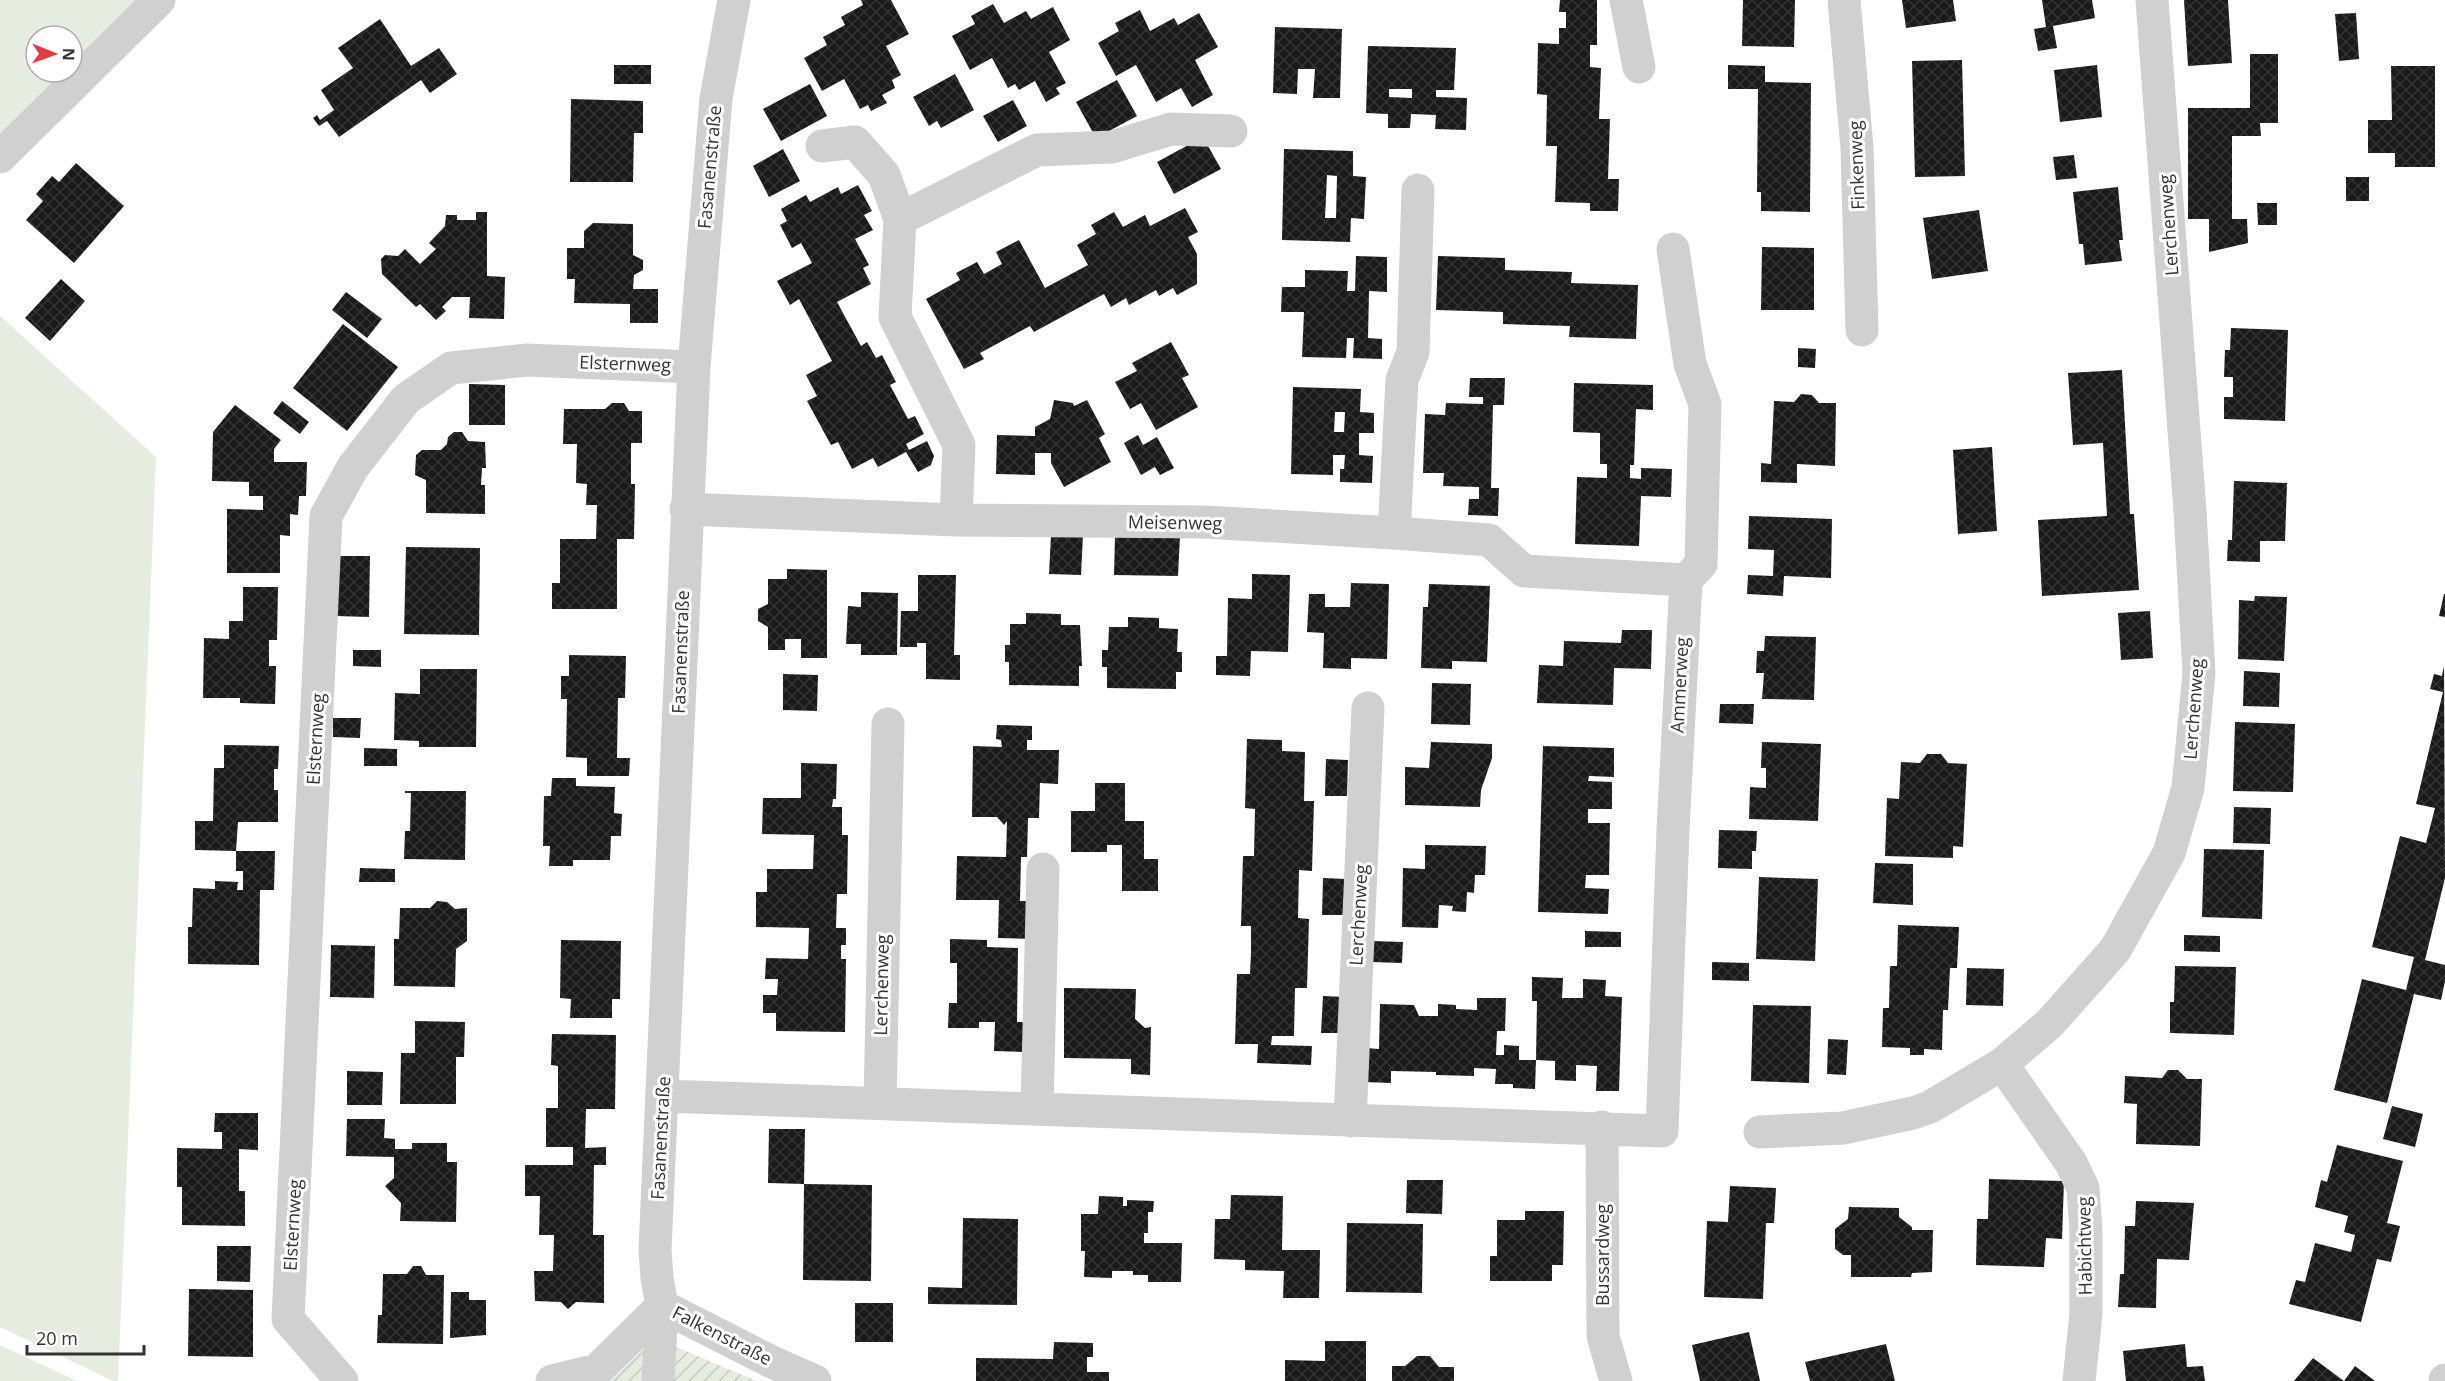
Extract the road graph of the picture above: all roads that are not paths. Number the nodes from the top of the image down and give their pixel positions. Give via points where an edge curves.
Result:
1 (159, 0) edge
2 (734, 0) edge
3 (1626, 0) edge
4 (1844, 0) edge
5 (2152, 0) edge
6 (1639, 67) dead end
7 (1231, 131) dead end
8 (822, 146) dead end
9 (0, 157) edge
10 (1418, 190) dead end
11 (900, 219) junction
12 (1673, 249) dead end
13 (1862, 330) dead end
14 (694, 367) junction
15 (686, 509) junction
16 (956, 520) junction
17 (1394, 533) junction
18 (1686, 580) junction
19 (1368, 708) dead end
20 (888, 724) dead end
21 (1043, 869) dead end
22 (2002, 1064) junction
23 (663, 1096) junction
24 (880, 1103) junction
25 (1037, 1108) junction
26 (1350, 1121) junction
27 (1602, 1127) junction
28 (1760, 1132) dead end
29 (662, 1306) junction
30 (342, 1381) edge
31 (552, 1381) edge
32 (658, 1381) edge
33 (815, 1381) edge
34 (1616, 1381) edge
35 (2079, 1381) edge

1 - 9 street
2 - 14 street, Fasanenstraße via 716,98
3 - 6 street
4 - 13 street, Finkenweg via 1857,148
5 - 22 street, Lerchenweg via 2199,673 2188,788 2169,853 2115,950 2049,1024
7 - 11 street via 1171,129 1112,147 1037,150
8 - 11 street via 855,142 884,175
10 - 17 street via 1413,352 1402,380
11 - 16 street via 895,317 959,445
12 - 18 street, Ammerweg via 1690,364 1706,404 1701,564
14 - 15 street, Fasanenstraße
14 - 30 street, Elsternweg via 527,360 451,368 406,399 353,467 326,516 288,1319
15 - 16 street, Meisenweg
15 - 23 street, Fasanenstraße
16 - 17 street, Meisenweg via 1205,522
17 - 18 street, Meisenweg via 1489,540 1524,571
18 - 27 street, Ammerweg via 1662,1131
19 - 26 street, Lerchenweg
20 - 24 street, Lerchenweg
21 - 25 street
22 - 28 street, Lerchenweg via 1913,1113 1843,1128
22 - 35 street, Habichtweg via 2083,1188 2086,1314
23 - 24 street
23 - 29 street, Fasanenstraße via 655,1250
24 - 25 street
25 - 26 street
26 - 27 street
27 - 34 street, Bussardweg via 1603,1336
29 - 31 street via 597,1370
29 - 32 street, Fasanenstraße
29 - 33 street, Falkenstraße

